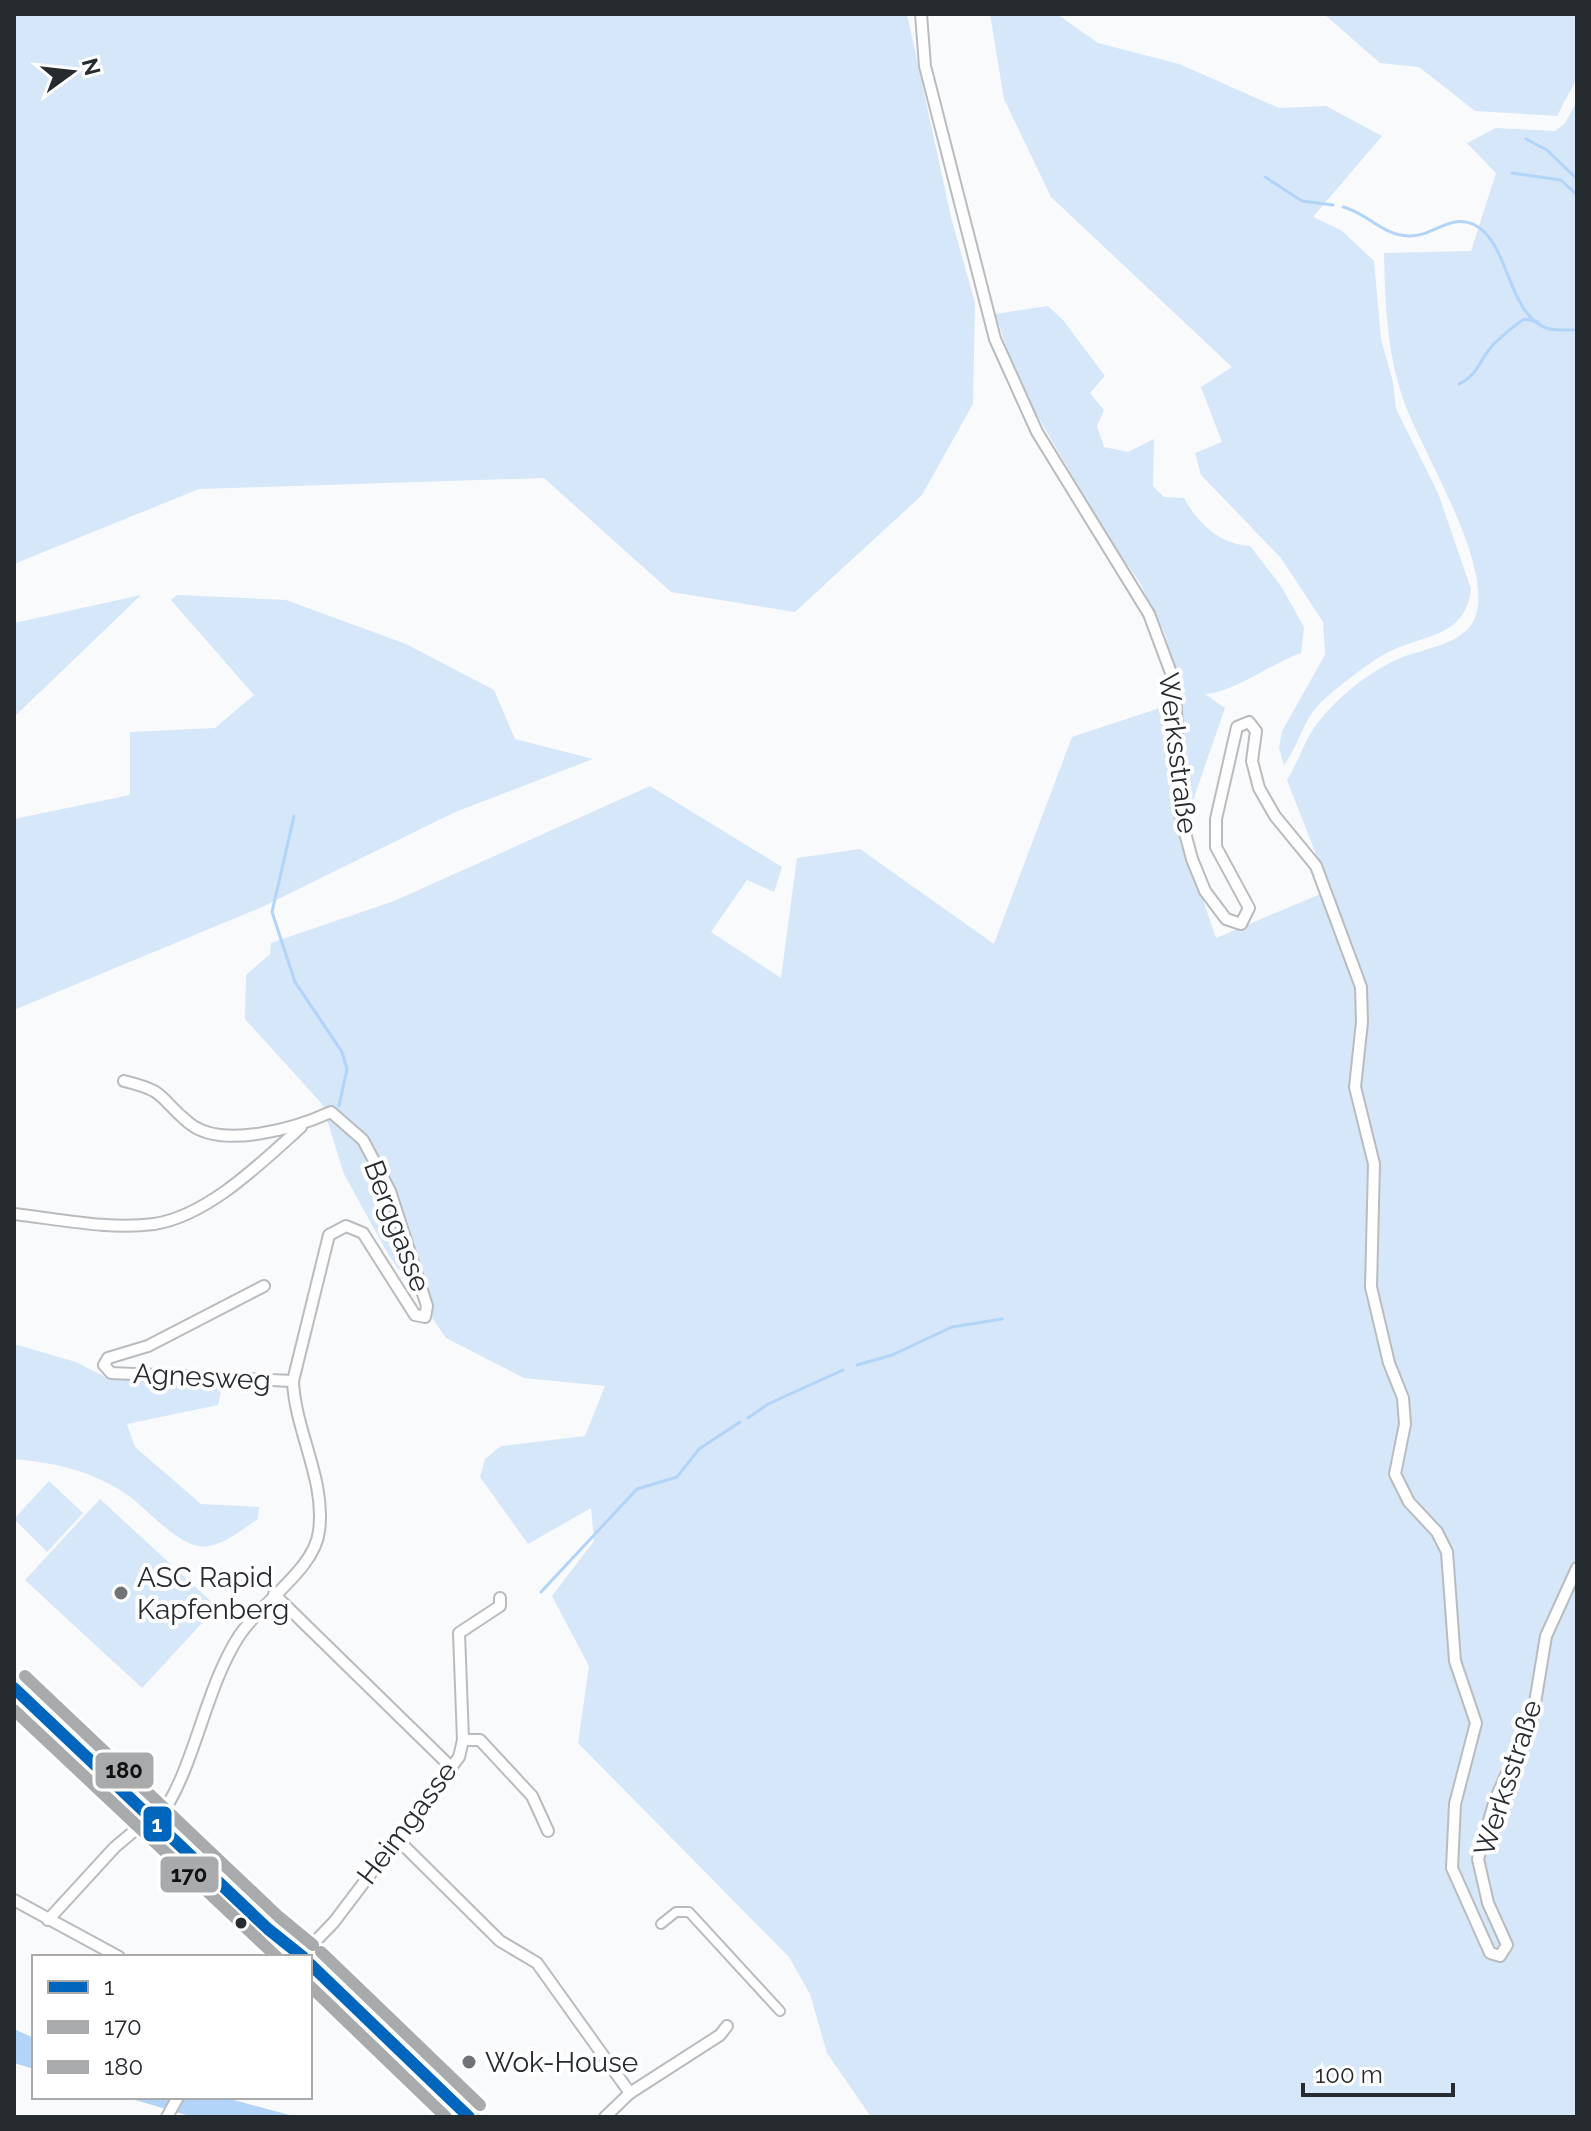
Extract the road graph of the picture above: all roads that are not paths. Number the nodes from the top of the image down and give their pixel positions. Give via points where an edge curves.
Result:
1 (921, 14) edge
2 (124, 1081) dead end
3 (303, 1125) junction
4 (14, 1214) edge
5 (264, 1286) dead end
6 (293, 1381) junction
7 (1577, 1568) edge
8 (274, 1594) junction
9 (500, 1598) dead end
10 (14, 1688) edge
11 (463, 1740) junction
12 (452, 1768) junction
13 (154, 1818) junction
14 (548, 1831) dead end
15 (395, 1837) junction
16 (14, 1900) edge
17 (48, 1920) junction
18 (661, 1924) dead end
19 (281, 1939) junction
20 (115, 1955) edge
21 (269, 1955) edge
22 (300, 1955) edge
23 (308, 1955) edge
24 (312, 1966) edge
25 (780, 2011) dead end
26 (727, 2026) dead end
27 (630, 2093) junction
28 (177, 2099) edge
29 (167, 2117) edge
30 (469, 2117) edge
31 (605, 2117) edge

1 - 7 street, Werksstraße via 925,66 995,339 1014,388 1149,614 1171,673 1180,814 1205,891 1226,919 1241,924 1249,908 1216,847 1216,819 1237,727 1249,722 1256,731 1252,761 1259,788 1316,866 1361,987 1355,1087 1374,1164 1371,1287 1403,1398 1405,1424 1395,1474 1447,1552 1455,1661 1476,1723 1455,1804 1452,1868 1490,1953 1500,1956 1507,1945 1488,1903 1478,1859 1495,1800 1533,1715 1546,1636
2 - 3 street, Berggasse via 157,1089 191,1125 225,1134 265,1134
3 - 4 street via 245,1177 183,1215 154,1224
3 - 6 street, Berggasse via 331,1112 363,1140 390,1191 428,1314 415,1315 363,1233 346,1226 334,1229
5 - 6 street, Agnesweg via 148,1346 108,1358 104,1365 111,1373
6 - 8 street, Berggasse via 320,1528 308,1561
8 - 12 street
8 - 13 street, Berggasse via 238,1638 174,1796
9 - 11 street, Heimgasse via 500,1606 459,1633
10 - 13 main road
11 - 12 street, Heimgasse
11 - 14 street via 480,1740 521,1782
12 - 15 street, Heimgasse
13 - 17 street, Berggasse via 115,1847
13 - 19 main road
15 - 23 street, Heimgasse
15 - 27 street via 500,1941 537,1963
16 - 17 street
17 - 20 street
18 - 25 street via 676,1912 689,1912
19 - 21 street
19 - 22 main road
24 - 30 main road
26 - 27 street
27 - 31 street
28 - 29 street

